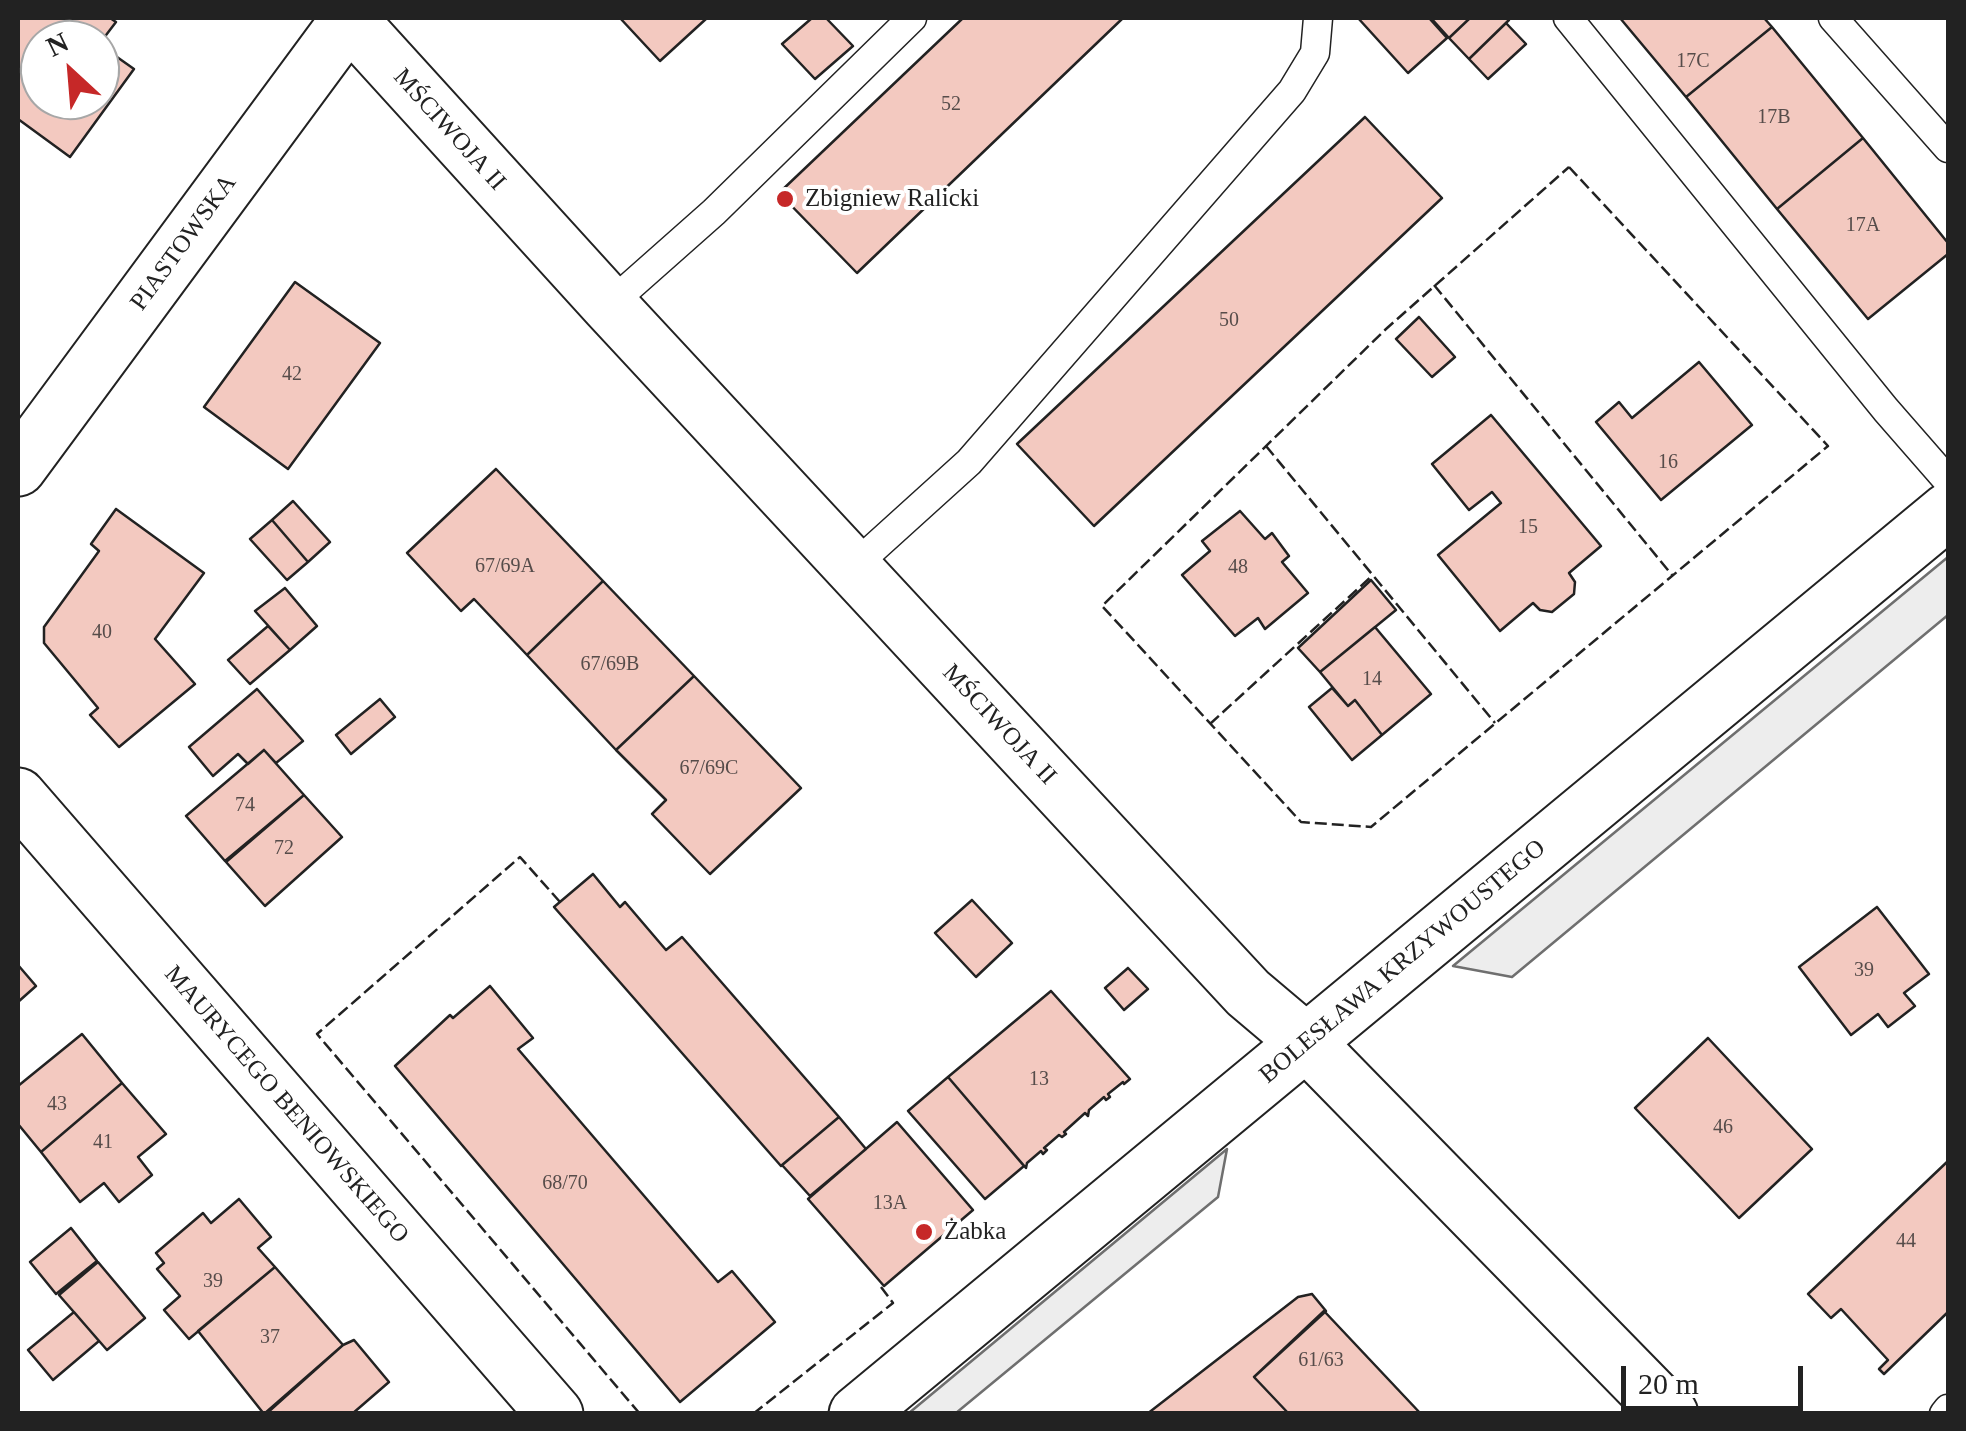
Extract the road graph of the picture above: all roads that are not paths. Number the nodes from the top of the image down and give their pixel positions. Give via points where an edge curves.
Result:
1 (349, 18) edge
2 (912, 18) edge
3 (1318, 18) edge
4 (1568, 18) edge
5 (1833, 18) edge
6 (1948, 148) edge
7 (609, 305) junction
8 (18, 468) edge
9 (1948, 481) edge
10 (1948, 511) edge
11 (852, 568) junction
12 (18, 796) edge
13 (1306, 1042) junction
14 (555, 1414) edge
15 (857, 1414) edge
16 (1670, 1414) edge

1 - 7 street, MŚCIWOJA II
1 - 8 street, PIASTOWSKA
2 - 7 lane
3 - 11 lane via 1314,53 1292,91 969,462
4 - 9 lane
5 - 6 lane
7 - 11 street, MŚCIWOJA II
10 - 13 street, BOLESŁAWA KRZYWOUSTEGO
11 - 13 street, MŚCIWOJA II via 1248,993
12 - 14 street, MAURYCEGO BENIOWSKIEGO
13 - 15 street, BOLESŁAWA KRZYWOUSTEGO
13 - 16 street, MŚCIWOJA II

